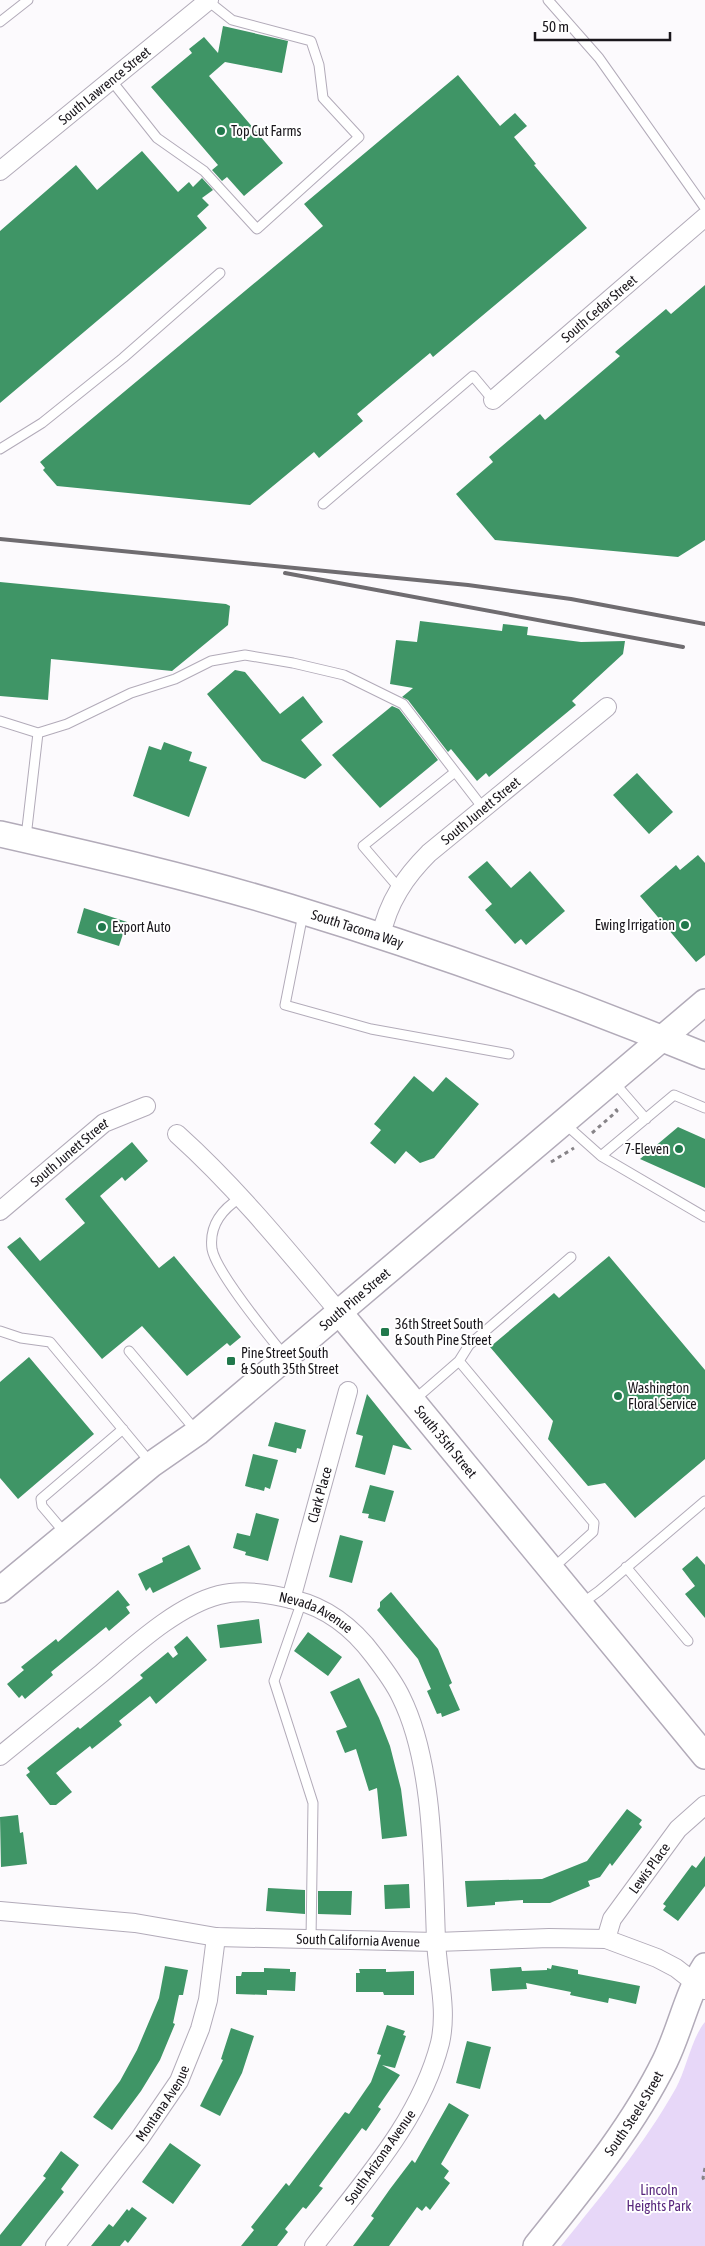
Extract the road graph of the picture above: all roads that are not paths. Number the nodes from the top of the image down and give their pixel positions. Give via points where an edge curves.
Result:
1 (28, 0) edge
2 (548, 0) edge
3 (208, 1) edge
4 (0, 22) edge
5 (111, 80) junction
6 (0, 171) edge
7 (705, 208) edge
8 (705, 217) edge
9 (220, 273) dead end
10 (493, 400) joint
11 (0, 449) edge
12 (323, 504) dead end
13 (607, 707) dead end
14 (0, 722) edge
15 (38, 733) junction
16 (456, 772) junction
17 (483, 808) junction
18 (0, 834) edge
19 (26, 840) junction
20 (399, 888) junction
21 (303, 912) junction
22 (381, 936) junction
23 (705, 1002) edge
24 (662, 1039) junction
25 (509, 1054) dead end
26 (705, 1056) edge
27 (613, 1081) junction
28 (146, 1106) dead end
29 (705, 1108) edge
30 (646, 1119) junction
31 (564, 1122) junction
32 (177, 1134) dead end
33 (602, 1156) junction
34 (240, 1198) junction
35 (0, 1211) edge
36 (705, 1217) edge
37 (571, 1257) dead end
38 (339, 1312) junction
39 (0, 1330) edge
40 (128, 1351) dead end
41 (286, 1358) junction
42 (459, 1361) junction
43 (348, 1391) dead end
44 (413, 1401) junction
45 (123, 1429) junction
46 (198, 1432) junction
47 (152, 1464) junction
48 (705, 1501) edge
49 (67, 1535) junction
50 (626, 1567) junction
51 (552, 1569) junction
52 (0, 1590) edge
53 (296, 1600) junction
54 (580, 1604) junction
55 (688, 1641) dead end
56 (0, 1756) edge
57 (705, 1756) edge
58 (705, 1805) edge
59 (0, 1911) edge
60 (216, 1937) junction
61 (311, 1939) junction
62 (606, 1939) junction
63 (436, 1942) junction
64 (702, 1979) edge
65 (56, 2246) edge
66 (314, 2246) edge
67 (536, 2246) edge

1 - 4 lane
2 - 7 lane via 599,58
3 - 5 street, South Lawrence Street
3 - 5 lane via 232,20 311,42 319,65 323,98 360,137 257,230 204,171 157,138
5 - 6 street, South Lawrence Street
8 - 10 street, South Cedar Street
9 - 11 lane via 42,423
10 - 12 lane via 472,376
13 - 17 street, South Junett Street
14 - 15 lane
15 - 16 lane via 175,679 210,661 246,655 344,675 403,704
15 - 19 lane
16 - 17 lane
16 - 20 lane via 363,846
17 - 20 street, South Junett Street via 428,853
18 - 19 main road, South Tacoma Way
19 - 21 main road, South Tacoma Way via 178,876
20 - 22 street, South Junett Street via 390,903
21 - 22 main road, South Tacoma Way
21 - 25 lane via 285,1005 371,1029
22 - 24 main road, South Tacoma Way via 585,1007
23 - 24 main road, South Pine Street
24 - 26 main road, South Tacoma Way
24 - 27 main road, South Pine Street
27 - 30 lane
27 - 31 main road, South Pine Street
28 - 35 street, South Junett Street via 104,1123
29 - 30 lane via 674,1096
30 - 33 lane
31 - 33 lane
31 - 38 main road, South Pine Street
32 - 34 street, South 35th Street
33 - 36 lane
34 - 38 street, South 35th Street
34 - 41 lane via 216,1218 212,1250 224,1274
37 - 42 lane via 469,1345
38 - 41 main road, South Pine Street
38 - 44 main road, South 35th Street
39 - 45 lane via 20,1338 50,1342
40 - 46 lane
41 - 46 main road, South Pine Street
42 - 44 lane
42 - 51 lane via 594,1523 593,1532
43 - 53 street, Clark Place
44 - 51 main road, South 35th Street
45 - 47 lane
45 - 49 lane via 41,1499 42,1506
46 - 47 main road, South Pine Street
47 - 49 main road, South Pine Street
48 - 50 lane
49 - 52 main road, South Pine Street
50 - 54 lane
50 - 55 lane
51 - 54 main road, South 35th Street
53 - 56 street, Nevada Avenue via 248,1592 220,1595 185,1609
53 - 61 lane via 274,1681 313,1803
53 - 63 street, Nevada Avenue via 343,1622 367,1647 401,1696 414,1729 421,1761 434,1869
54 - 57 main road, South 35th Street
58 - 62 street, Lewis Place via 678,1828 612,1919
59 - 60 street, South California Avenue via 135,1924
60 - 61 street, South California Avenue
60 - 65 street, Montana Avenue via 204,2014 179,2081 140,2138
61 - 63 street, South California Avenue
62 - 63 street, South California Avenue
62 - 64 street, South California Avenue
63 - 66 street, South Arizona Avenue via 443,1993 440,2040 423,2092 408,2120
64 - 67 main road, South Steele Street via 666,2060 638,2112

